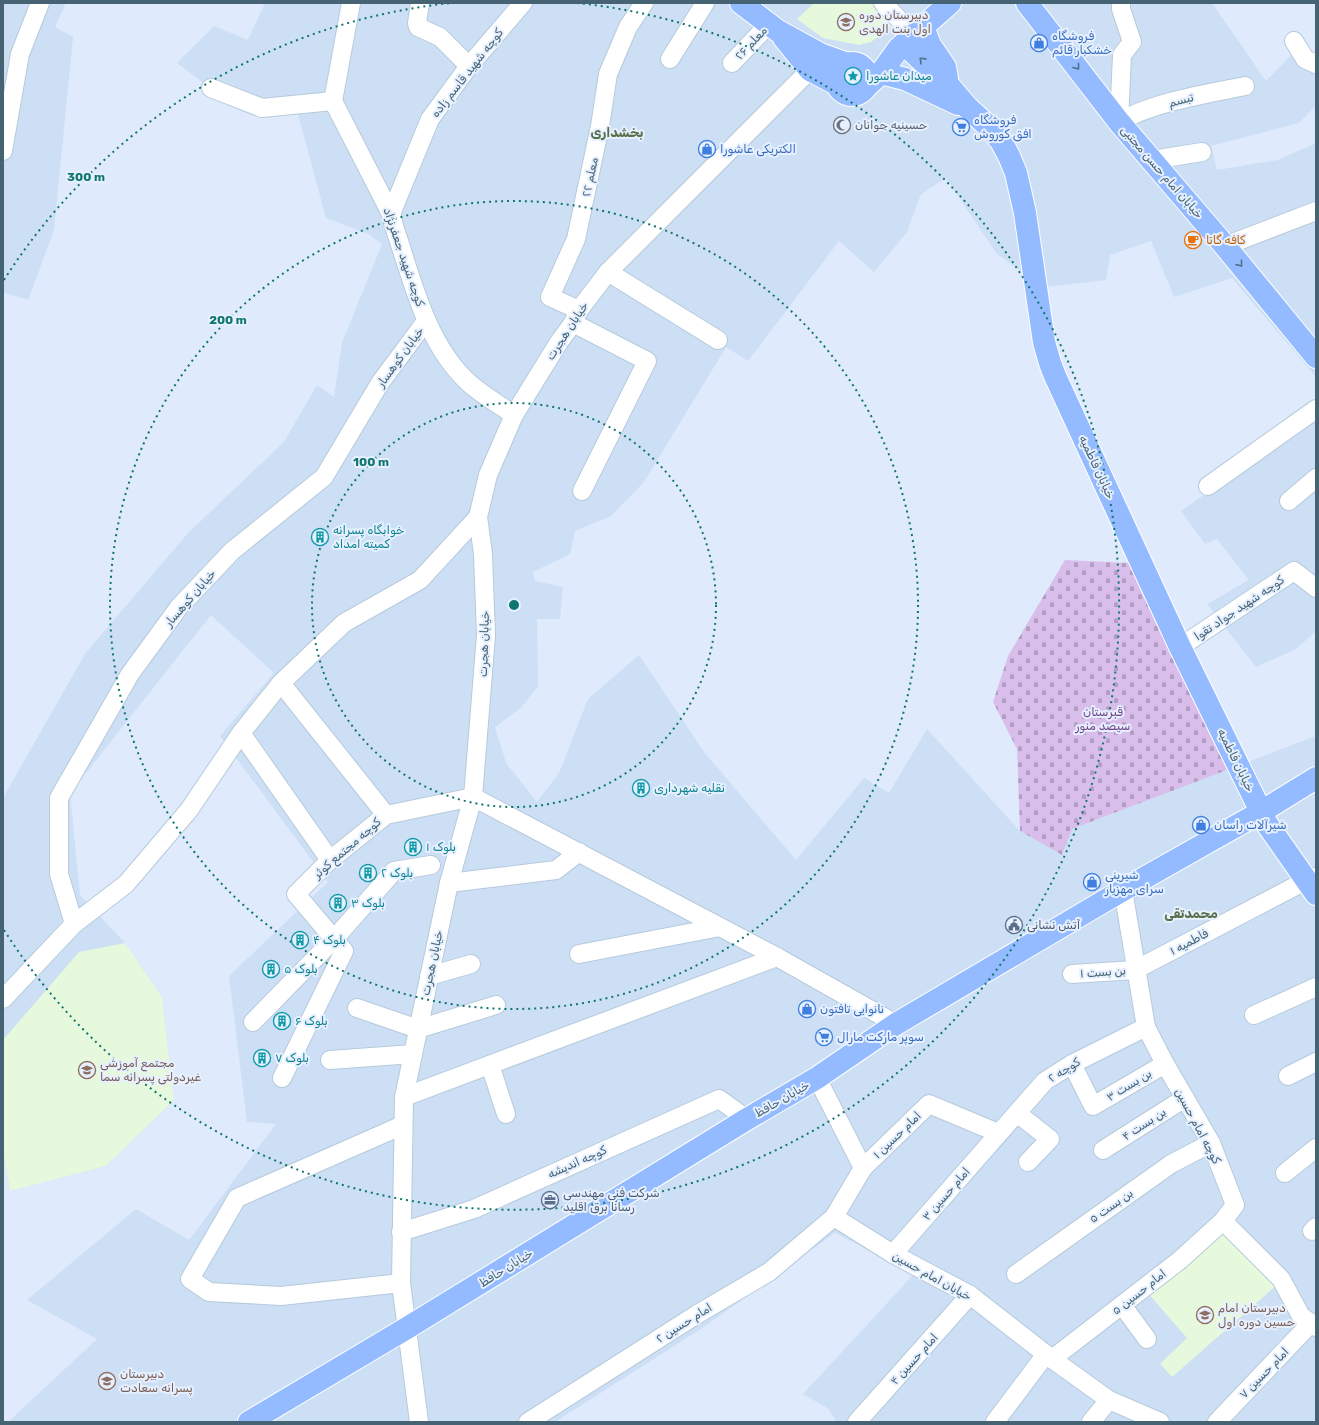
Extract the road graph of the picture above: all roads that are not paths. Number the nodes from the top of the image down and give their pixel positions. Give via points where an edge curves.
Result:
1 (40, 3) edge
2 (351, 3) edge
3 (420, 3) edge
4 (523, 3) edge
5 (644, 3) edge
6 (705, 3) edge
7 (741, 3) edge
8 (883, 3) edge
9 (950, 3) edge
10 (1027, 3) edge
11 (1121, 3) edge
12 (774, 27) junction
13 (910, 38) junction
14 (1294, 41) dead end
15 (670, 59) dead end
16 (732, 62) dead end
17 (815, 62) junction
18 (851, 64) junction
19 (1316, 64) edge
20 (469, 66) junction
21 (874, 79) junction
22 (838, 85) junction
23 (1245, 86) dead end
24 (211, 88) dead end
25 (333, 101) junction
26 (968, 108) junction
27 (1119, 122) junction
28 (3, 151) edge
29 (1202, 152) dead end
30 (1152, 160) junction
31 (1316, 211) edge
32 (391, 214) junction
33 (1225, 246) junction
34 (608, 272) junction
35 (576, 316) junction
36 (426, 321) junction
37 (718, 340) dead end
38 (1316, 357) edge
39 (1316, 410) edge
40 (514, 415) junction
41 (1316, 478) edge
42 (1208, 486) dead end
43 (582, 491) dead end
44 (1289, 501) dead end
45 (478, 517) junction
46 (1316, 588) edge
47 (1180, 647) junction
48 (281, 683) junction
49 (241, 733) junction
50 (1316, 778) edge
51 (473, 797) junction
52 (1261, 812) junction
53 (386, 815) junction
54 (579, 852) junction
55 (330, 860) junction
56 (431, 865) dead end
57 (449, 883) junction
58 (1313, 884) edge
59 (1123, 890) junction
60 (74, 924) junction
61 (720, 927) junction
62 (335, 938) junction
63 (579, 954) dead end
64 (777, 958) junction
65 (471, 964) dead end
66 (1135, 970) junction
67 (1072, 974) dead end
68 (430, 976) junction
69 (1316, 987) edge
70 (3, 999) edge
71 (496, 1005) dead end
72 (356, 1008) dead end
73 (1254, 1015) dead end
74 (253, 1022) dead end
75 (896, 1024) junction
76 (1146, 1027) junction
77 (418, 1029) junction
78 (413, 1054) junction
79 (330, 1060) dead end
80 (1316, 1062) edge
81 (1072, 1064) junction
82 (1165, 1064) junction
83 (490, 1065) junction
84 (1288, 1076) dead end
85 (282, 1078) dead end
86 (817, 1078) junction
87 (404, 1097) junction
88 (1185, 1098) junction
89 (1017, 1113) junction
90 (506, 1114) dead end
91 (747, 1119) junction
92 (403, 1124) junction
93 (998, 1133) junction
94 (1210, 1144) junction
95 (1316, 1148) edge
96 (1103, 1150) dead end
97 (1028, 1162) dead end
98 (863, 1168) junction
99 (1285, 1174) dead end
100 (834, 1217) junction
101 (1223, 1221) junction
102 (401, 1232) junction
103 (893, 1254) junction
104 (1016, 1274) dead end
105 (401, 1283) junction
106 (970, 1295) junction
107 (1122, 1305) junction
108 (1314, 1325) edge
109 (407, 1328) junction
110 (1147, 1339) dead end
111 (1049, 1357) junction
112 (1110, 1400) junction
113 (249, 1422) edge
114 (419, 1422) edge
115 (528, 1422) edge
116 (857, 1422) edge
117 (995, 1422) edge
118 (1091, 1422) edge
119 (1160, 1422) edge
120 (1217, 1422) edge

1 - 28 street via 20,54
2 - 25 street
3 - 20 street via 418,27 440,37
4 - 20 street, کوچه شهید قاسم زاده
5 - 35 street, معلم ۲۲ via 628,27 608,74 600,126 576,239 550,297
6 - 15 street
7 - 12 main road
8 - 13 street
9 - 13 main road
10 -> 27 main road, خیابان امام حسن مجتبی
11 - 27 street via 1120,10 1132,42 1122,55
12 - 16 street, معلم ۲۶
12 - 17 main road
13 - 18 main road
13 - 21 main road
26 -> 13 main road, خیابان فاطمیه
14 - 19 street via 1305,59
17 - 18 main road
17 - 22 main road
17 - 34 street, خیابان هجرت
18 - 21 main road via 858,64 866,71 868,81
18 - 22 main road via 844,66 838,74
20 - 32 street, کوچه شهید قاسم زاده via 430,119
21 - 22 main road via 860,93 850,95
21 - 26 main road via 905,79
23 - 27 street, تبسم via 1186,98 1133,114
24 - 25 street via 262,108
25 - 32 street, کوچه شهید جعفرنژاد
26 - 47 main road, خیابان فاطمیه via 1001,141 1016,173 1050,363
27 - 30 main road, خیابان امام حسن مجتبی
29 - 30 street
30 - 33 main road, خیابان امام حسن مجتبی
31 - 33 street
32 - 36 street, کوچه شهید جعفرنژاد
33 -> 38 main road, خیابان امام حسن مجتبی
34 - 35 street, خیابان هجرت
34 - 37 street
35 - 40 street, خیابان هجرت
35 - 43 street via 647,362
36 - 40 street, کوچه شهید جعفرنژاد via 446,356 469,383
36 - 60 street, خیابان کوهسار via 380,383 324,477 232,551 179,606 130,674 59,798 59,874
39 - 42 street
40 - 45 street, خیابان هجرت via 488,475
41 - 44 street
45 - 48 street via 420,580 344,623
45 - 51 street, خیابان هجرت via 483,554 486,635
46 - 47 street, کوچه شهید جواد تقوا via 1294,571
47 - 52 main road, خیابان فاطمیه
48 - 49 street
48 - 53 street
49 - 55 street
49 - 60 street via 189,810 126,884
50 - 52 main road, خیابان حافظ
51 - 53 street, کوچه مجتمع کوثر
51 - 54 street
51 - 57 street, خیابان هجرت
52 - 58 main road, خیابان فاطمیه via 1267,824
52 - 59 main road, خیابان حافظ
53 - 55 street, کوچه مجتمع کوثر
54 - 57 street via 556,870
54 - 61 street
55 - 62 street, کوچه مجتمع کوثر via 296,894
56 - 62 street via 394,871
57 - 68 street, خیابان هجرت
58 - 66 street, فاطمیه ۱
59 - 66 street, کوچه امام حسین
59 - 75 main road, خیابان حافظ
60 - 70 street
61 - 63 street
61 - 64 street
62 - 74 street
62 - 85 street via 344,951
64 - 75 street
64 - 83 street
65 - 68 street
66 - 67 street, بن بست ۱
66 - 76 street, کوچه امام حسین
68 - 77 street, خیابان هجرت
69 - 73 street
71 - 77 street
72 - 77 street
75 - 86 main road, خیابان حافظ
76 - 81 street, کوچه ۲
76 - 82 street, کوچه امام حسین
77 - 78 street, خیابان هجرت
78 - 79 street
78 - 87 street, خیابان هجرت
80 - 84 street
81 - 82 street, بن بست ۳ via 1093,1106
81 - 89 street, کوچه ۲ via 1045,1082
82 - 88 street, کوچه امام حسین
83 - 87 street
83 - 90 street
86 - 91 main road, خیابان حافظ
86 - 98 street
87 - 92 street, خیابان هجرت
88 - 94 street, کوچه امام حسین
88 - 96 street, بن بست ۴
89 - 93 street, کوچه ۲
89 - 97 street via 1050,1139
91 - 102 street, کوچه اندیشه via 719,1099 474,1209
91 - 109 main road, خیابان حافظ
92 - 102 street, خیابان هجرت
92 - 105 street via 238,1198 190,1279 209,1292 281,1296
93 - 98 street, امام حسین ۱ via 929,1104
93 - 103 street, امام حسین ۳
94 - 101 street, کوچه امام حسین via 1235,1205
94 - 104 street, بن بست ۵ via 1171,1164
95 - 99 street
98 - 100 street
100 - 103 street, خیابان امام حسین
100 - 115 street, امام حسین ۲ via 769,1272 696,1315
101 - 107 street, امام حسین ۵ via 1180,1260
101 - 108 street via 1281,1279 1302,1316
102 - 105 street, خیابان هجرت
103 - 106 street, خیابان امام حسین
105 - 109 street, خیابان هجرت
106 - 111 street, خیابان امام حسین
106 - 116 street, امام حسین ۴
107 - 110 street
107 - 111 street, امام حسین ۵
108 - 120 street, امام حسین ۷
109 - 113 main road, خیابان حافظ
109 - 114 street
111 - 112 street, خیابان امام حسین
111 - 117 street, امام حسین ۵
112 - 118 street
112 - 119 street, خیابان امام حسین

